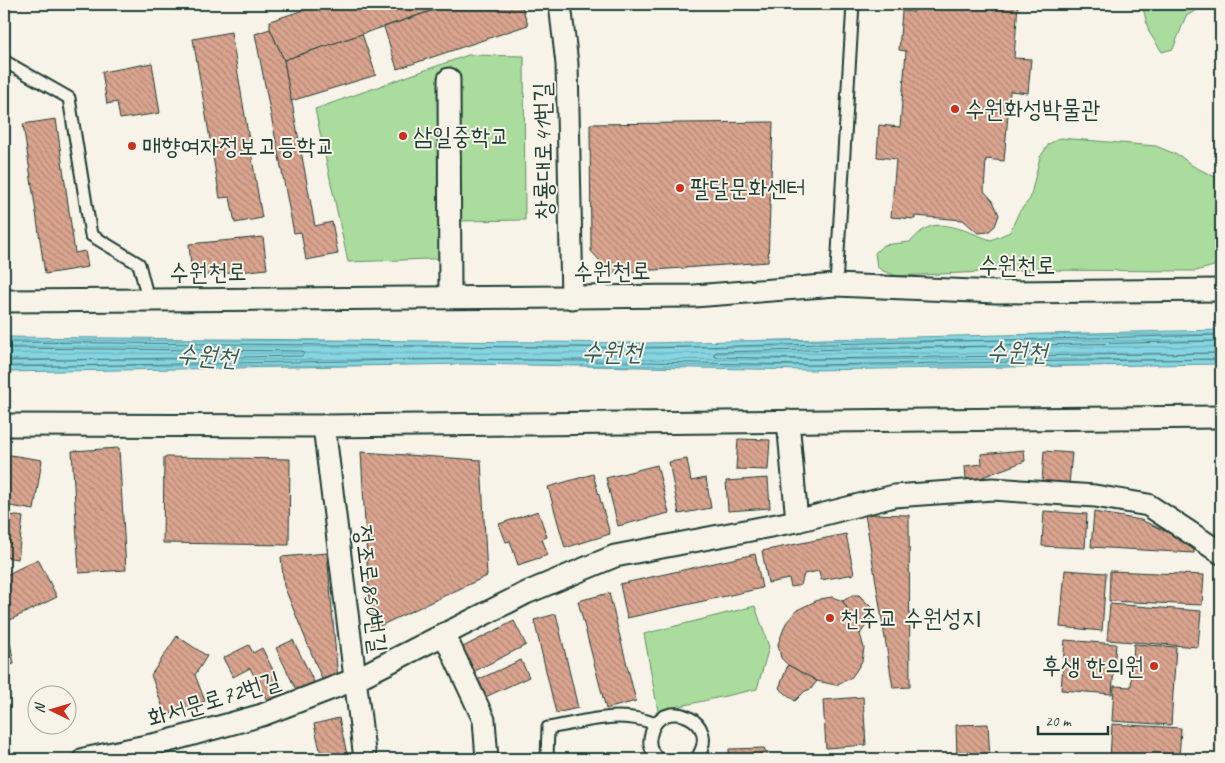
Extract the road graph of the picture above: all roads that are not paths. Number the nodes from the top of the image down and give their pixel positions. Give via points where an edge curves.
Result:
1 (560, 4) edge
2 (853, 4) edge
3 (4, 61) edge
4 (450, 79) dead end
5 (836, 285) junction
6 (1221, 290) edge
7 (450, 297) junction
8 (572, 298) junction
9 (148, 299) junction
10 (4, 301) edge
11 (1221, 417) edge
12 (788, 421) junction
13 (4, 425) edge
14 (324, 426) junction
15 (796, 522) junction
16 (1221, 553) edge
17 (444, 634) junction
18 (356, 679) junction
19 (655, 724) junction
20 (84, 759) edge
21 (365, 759) edge
22 (487, 759) edge
23 (547, 759) edge
24 (658, 759) edge
25 (696, 759) edge

1 - 8 street, 창룡대로41번길 via 567,64
2 - 5 lane
3 - 9 lane via 69,98 90,235 139,264
4 - 7 street
5 - 6 street, 수원천로 via 996,292
5 - 8 street, 수원천로 via 694,296
7 - 8 street, 수원천로
7 - 9 street, 수원천로
9 - 10 street, 수원천로
11 - 12 street
12 - 14 street
12 - 15 street
13 - 14 street
14 - 18 street, 정조로850번길
15 - 16 street, 화서문로72번길 via 894,496 993,489 1095,496 1148,505
15 - 17 street, 화서문로72번길 via 615,556 526,593
17 - 18 street, 화서문로72번길
17 - 22 street via 484,720
18 - 20 street, 화서문로72번길 via 262,715 161,743
18 - 21 street, 정조로850번길
19 - 23 lane via 639,718 606,716 548,728
19 - 24 lane via 650,740 651,749
19 - 25 lane via 670,714 687,716 695,721 703,736 703,745

